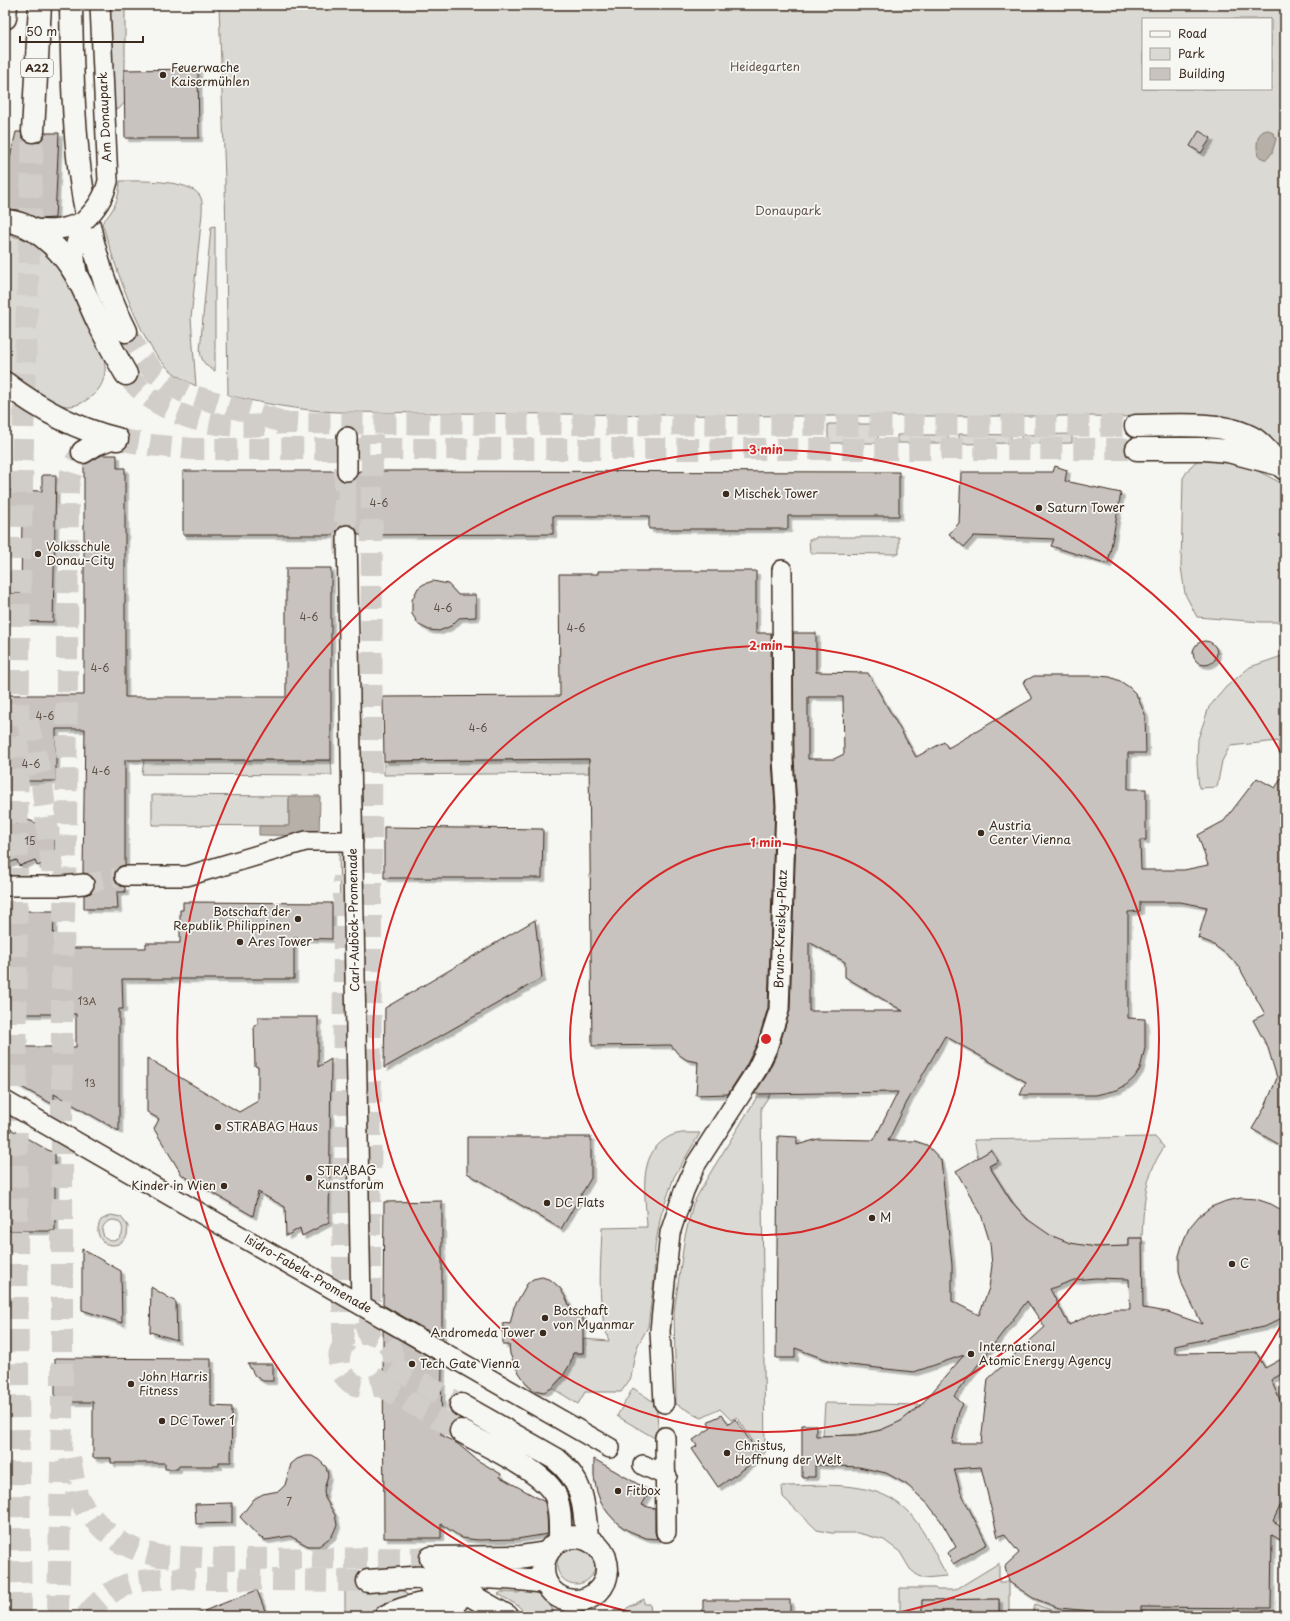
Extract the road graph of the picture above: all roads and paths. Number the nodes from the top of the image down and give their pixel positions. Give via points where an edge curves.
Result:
1 (6, 5) edge
2 (40, 5) edge
3 (72, 5) edge
4 (100, 5) edge
5 (5, 18) edge
6 (34, 131) tunnel mouth
7 (5, 221) edge
8 (84, 221) junction
9 (42, 230) junction
10 (78, 280) junction
11 (126, 332) tunnel mouth
12 (126, 374) tunnel mouth
13 (5, 383) edge
14 (1136, 426) tunnel mouth
15 (347, 437) dead end
16 (1137, 449) tunnel mouth
17 (83, 452) tunnel mouth
18 (1282, 466) edge
19 (347, 471) tunnel mouth
20 (347, 535) tunnel mouth
21 (782, 570) dead end
22 (353, 841) junction
23 (125, 876) tunnel mouth
24 (84, 884) tunnel mouth
25 (5, 886) edge
26 (5, 1101) edge
27 (361, 1305) junction
28 (664, 1403) dead end
29 (461, 1405) tunnel mouth
30 (461, 1431) tunnel mouth
31 (665, 1437) dead end
32 (610, 1448) dead end
33 (643, 1465) dead end
34 (667, 1476) junction
35 (666, 1532) dead end
36 (587, 1538) junction
37 (553, 1547) junction
38 (431, 1558) tunnel mouth
39 (545, 1582) junction
40 (562, 1607) edge
41 (588, 1607) edge
42 (499, 1611) edge
43 (386, 1616) edge

1 - 5 main road
2 - 6 main road, A22
3 - 11 main road via 75,119 83,200 103,282
4 - 8 street, Am Donaupark, bridge via 108,181 97,208
7 - 9 main road
8 - 9 street, Am Donaupark via 68,228
8 - 10 street, Am Donaupark via 76,239 74,254
9 - 10 main road
10 - 12 main road
13 - 17 main road via 58,417 114,438
14 - 18 main road via 1205,426 1230,429 1253,438
15 - 19 street
16 - 18 main road via 1228,451
20 - 22 street, Carl-Auböck-Promenade
21 - 28 street, Bruno-Kreisky-Platz via 783,759 786,806 779,1010 756,1072 696,1164 670,1233 660,1331
22 - 23 street via 306,841 187,876
22 - 27 street, Carl-Auböck-Promenade
24 - 25 street
26 - 27 street, Isidro-Fabela-Promenade
27 - 32 street, Isidro-Fabela-Promenade
29 - 36 main road via 566,1467 582,1495
30 - 37 main road via 528,1468 550,1487 559,1511
31 - 34 street
33 - 34 street
34 - 35 street
36 - 37 main road via 574,1536
36 - 41 main road via 604,1553 608,1572 602,1587
37 - 38 main road via 520,1557
37 - 39 main road via 542,1567
39 - 40 main road
39 - 42 main road via 510,1578 421,1577 368,1581 470,1595
40 - 41 main road via 576,1601
42 - 43 main road via 457,1601 438,1601 412,1606

